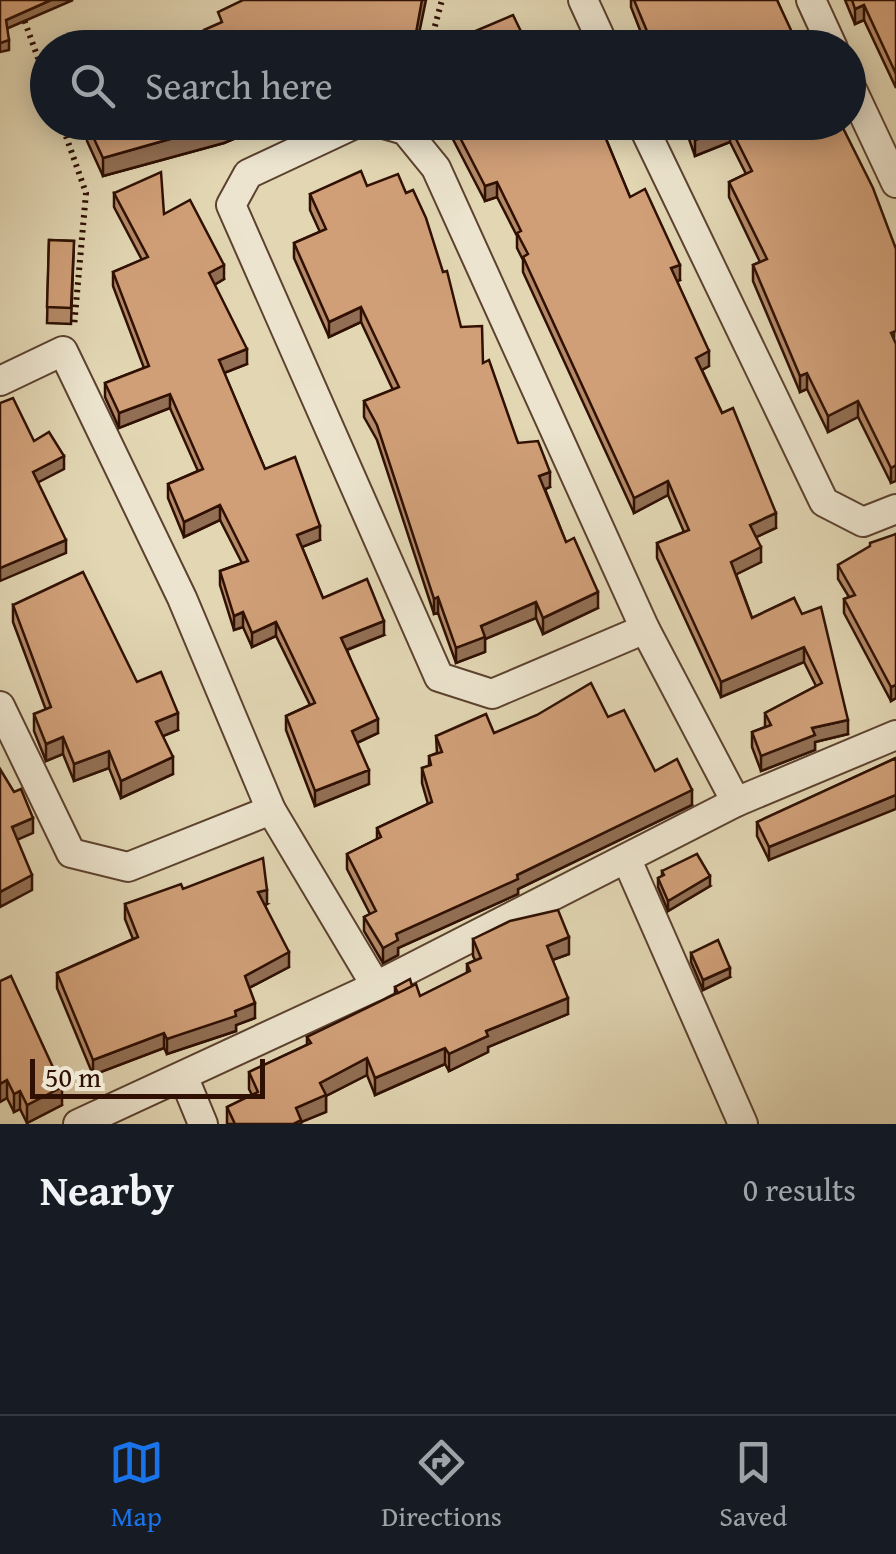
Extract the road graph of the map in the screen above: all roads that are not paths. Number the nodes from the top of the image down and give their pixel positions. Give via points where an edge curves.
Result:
1 (582, 0) edge
2 (811, 0) edge
3 (596, 30) edge
4 (825, 30) edge
5 (866, 119) edge
6 (321, 140) edge
7 (413, 140) edge
8 (651, 140) edge
9 (896, 183) edge
10 (0, 381) edge
11 (896, 509) edge
12 (645, 629) junction
13 (0, 706) edge
14 (896, 734) edge
15 (736, 802) junction
16 (271, 810) junction
17 (626, 860) junction
18 (376, 986) junction
19 (184, 1078) junction
20 (78, 1124) edge
21 (203, 1124) edge
22 (744, 1124) edge

1 - 3 street
2 - 4 street
5 - 9 street
6 - 12 street via 248,174 231,205 440,677 492,694
7 - 12 street via 436,168
8 - 11 street via 824,502 862,522
10 - 16 street via 64,351 182,598
12 - 15 street
13 - 16 street via 71,854 128,867
14 - 15 street
15 - 17 street
16 - 18 street
17 - 18 street
17 - 22 street
18 - 19 street
19 - 20 street
19 - 21 street

